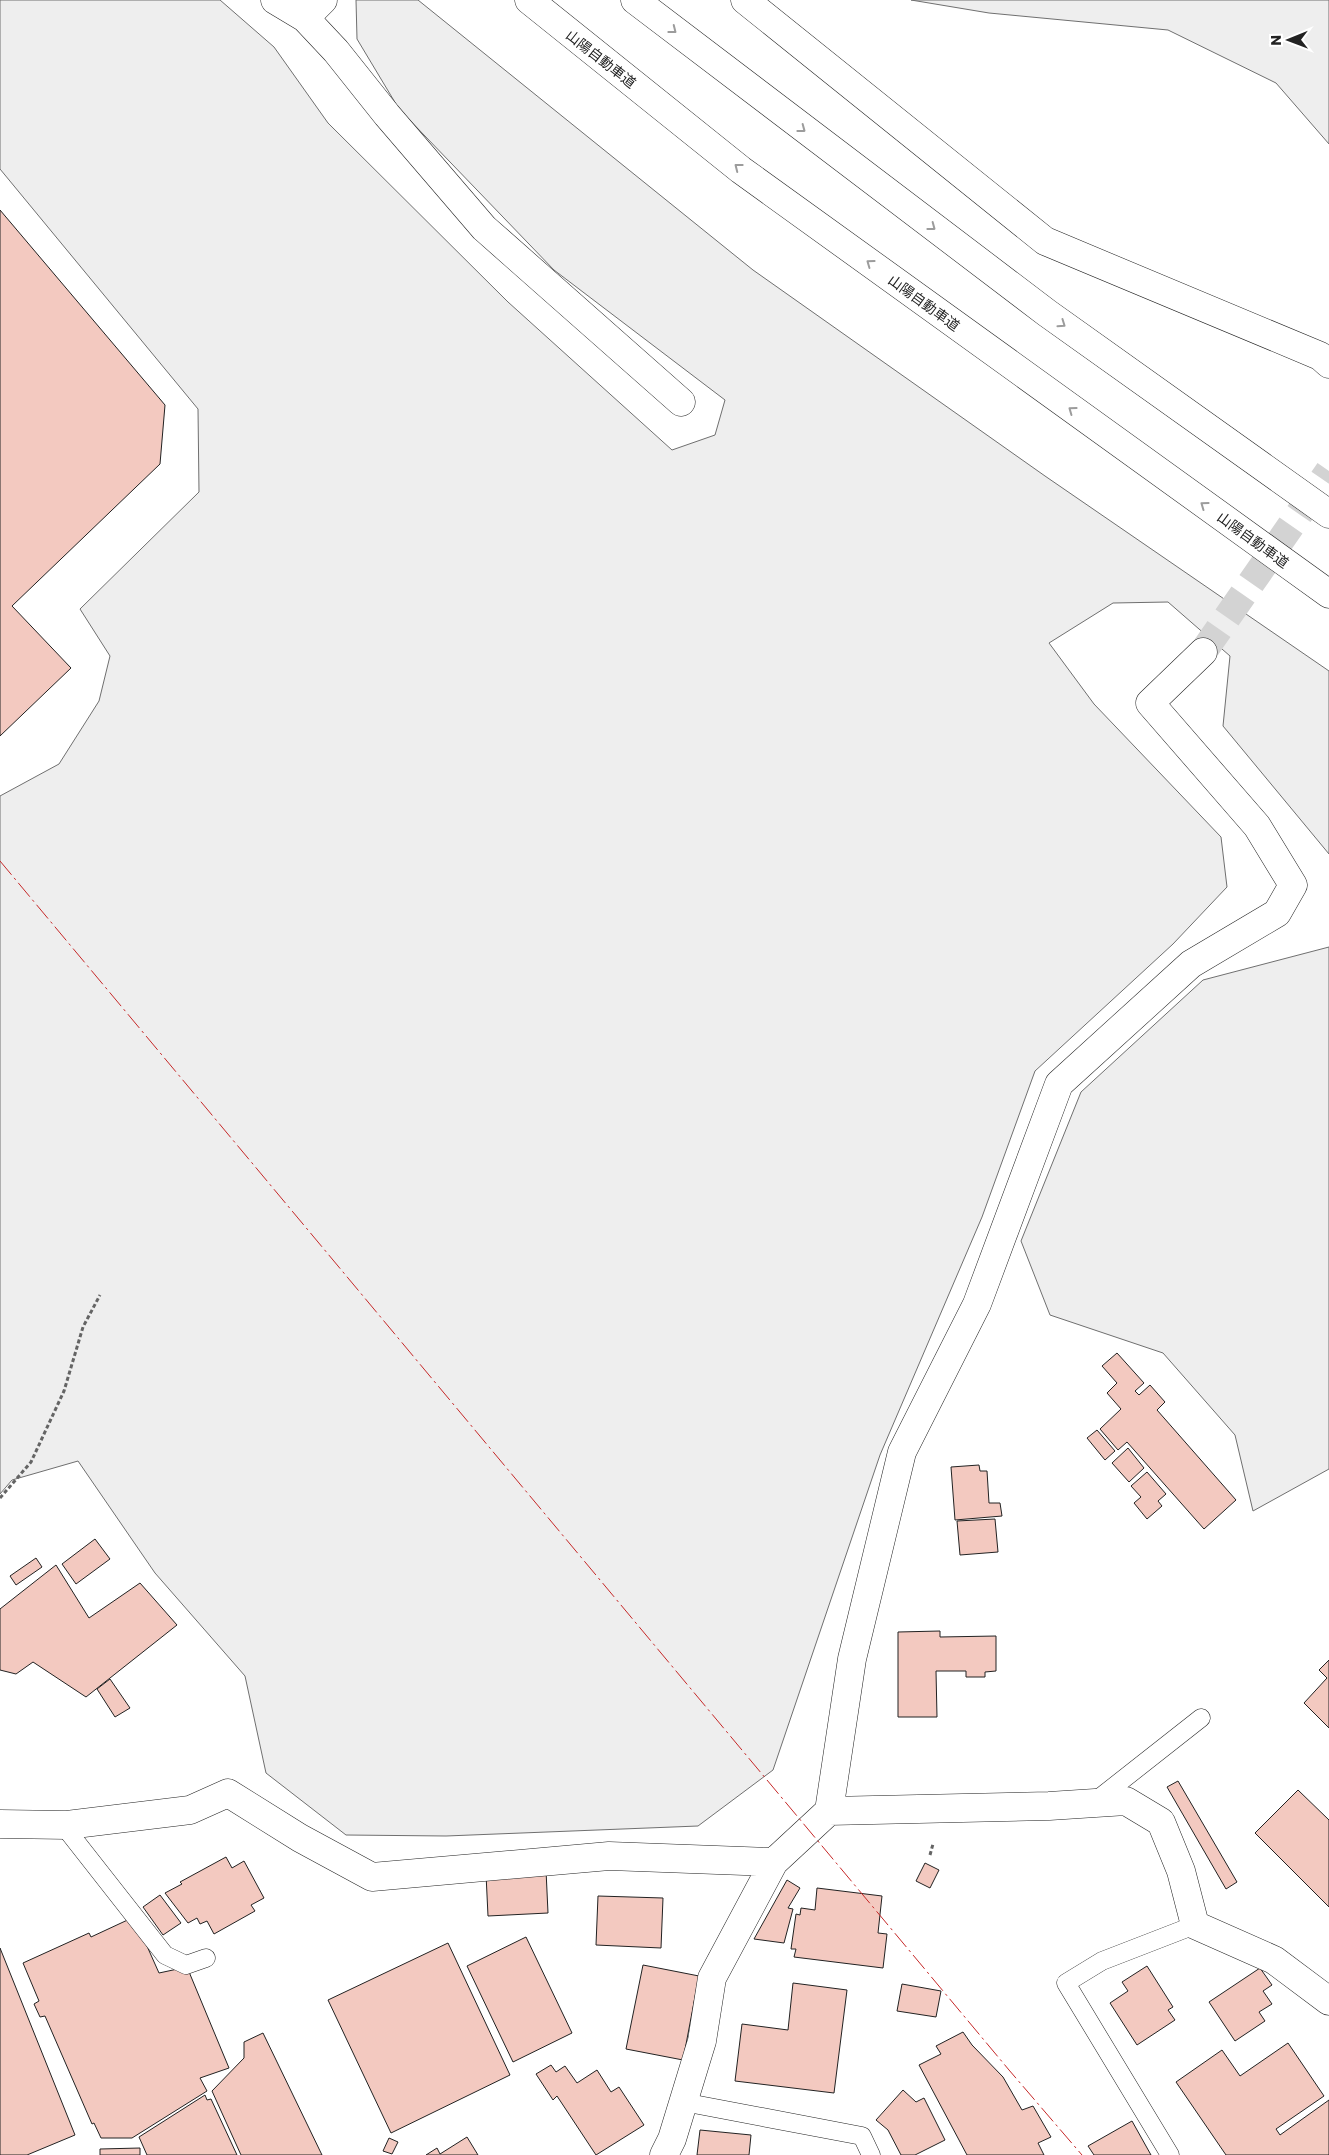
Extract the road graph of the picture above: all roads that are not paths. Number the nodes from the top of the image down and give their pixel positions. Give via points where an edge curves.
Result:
1 (275, 0) edge
2 (529, 0) edge
3 (635, 0) edge
4 (745, 0) edge
5 (314, 9) edge
6 (1329, 364) edge
7 (682, 402) dead end
8 (1329, 514) edge
9 (1329, 594) edge
10 (1203, 652) tunnel mouth
11 (1201, 1718) dead end
12 (1093, 1804) junction
13 (829, 1811) junction
14 (0, 1824) edge
15 (63, 1825) junction
16 (774, 1862) junction
17 (1195, 1925) junction
18 (206, 1958) dead end
19 (1329, 2001) edge
20 (684, 2102) junction
21 (664, 2155) edge
22 (871, 2155) edge
23 (1170, 2155) edge

1 - 5 main road
9 -> 2 main road, 山陽自動車道 via 741,170
3 -> 8 main road via 1046,313
4 - 6 main road via 1045,241 1320,356
5 - 7 main road via 336,51 484,228
10 - 13 main road via 1150,703 1257,826 1293,885 1277,913 1191,964 1059,1084 977,1304 902,1452 852,1659
11 - 12 lane
12 - 13 main road
12 - 17 main road via 1126,1801 1160,1822 1181,1871
13 - 16 main road
14 - 15 main road
15 - 16 main road via 190,1810 228,1793 300,1838 372,1877 609,1856
15 - 18 lane via 165,1955 186,1965
16 - 20 main road via 712,1978 702,2041
17 - 19 main road via 1274,1960
17 - 23 lane via 1102,1961 1066,1983
20 - 21 main road
20 - 22 lane via 862,2136

